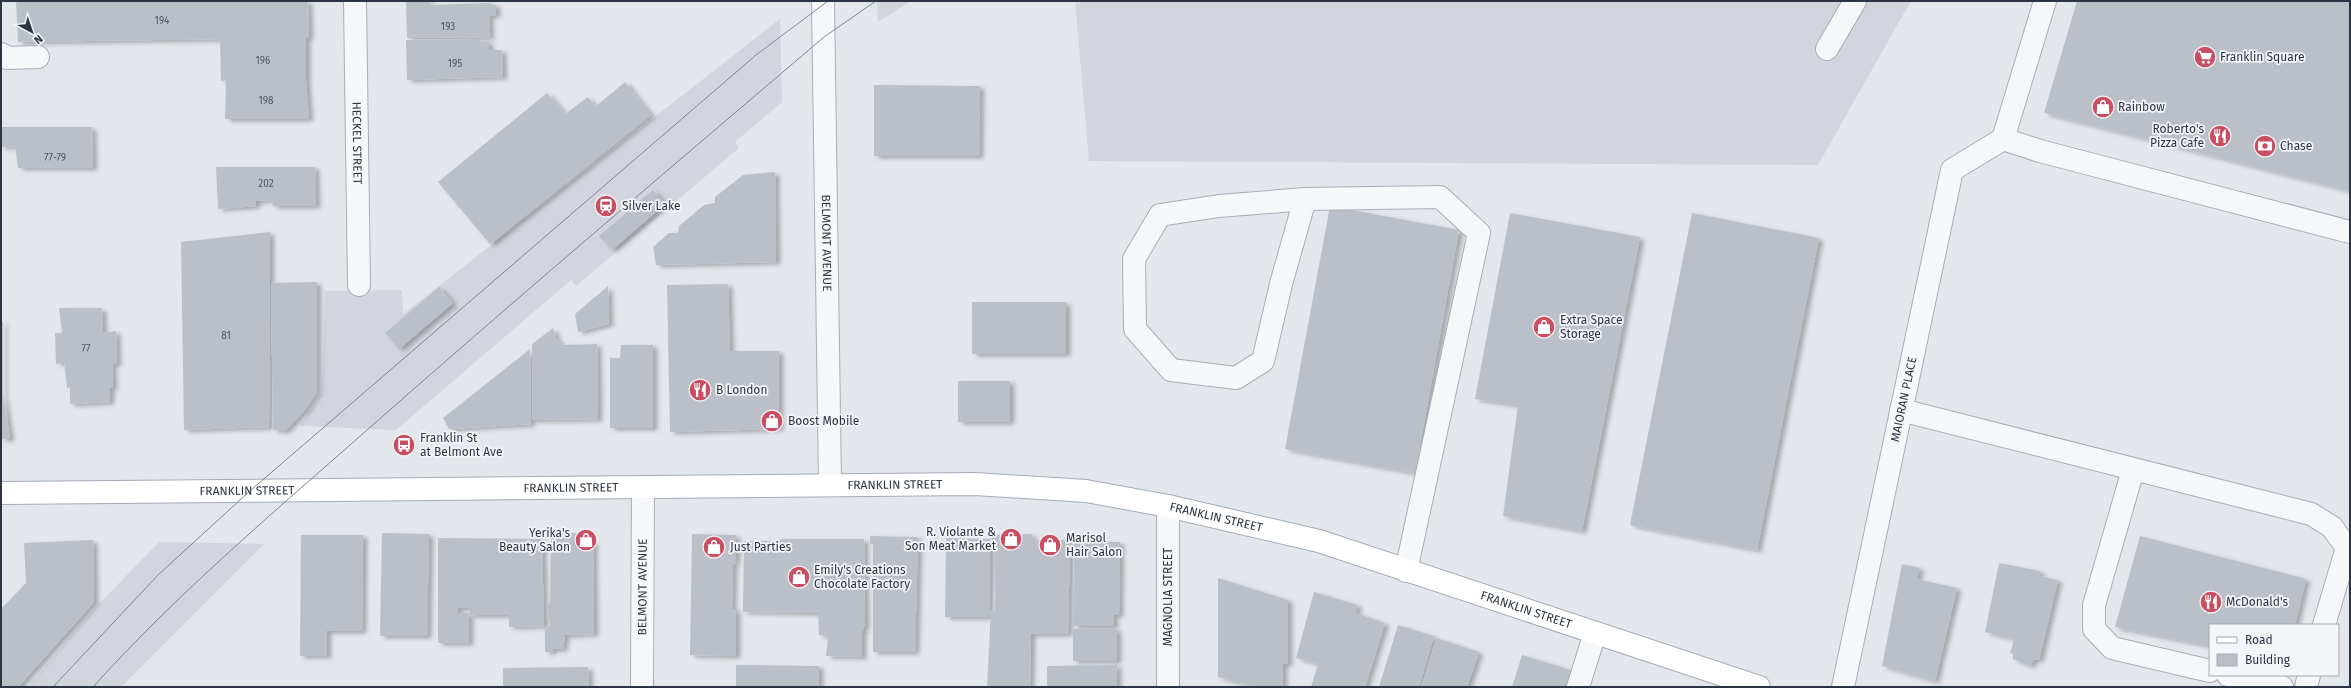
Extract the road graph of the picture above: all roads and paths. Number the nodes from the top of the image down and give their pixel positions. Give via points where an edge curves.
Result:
1 (355, 1) edge
2 (823, 1) edge
3 (1855, 1) edge
4 (2045, 1) edge
5 (1827, 49) dead end
6 (1, 54) edge
7 (38, 57) dead end
8 (2003, 139) junction
9 (1305, 199) junction
10 (2350, 232) edge
11 (359, 284) dead end
12 (1901, 410) junction
13 (2133, 470) junction
14 (830, 485) junction
15 (643, 487) junction
16 (1, 493) edge
17 (1168, 506) junction
18 (1406, 571) junction
19 (2324, 624) edge
20 (1595, 633) junction
21 (2209, 671) edge
22 (2232, 676) edge
23 (2309, 676) edge
24 (1746, 685) edge
25 (642, 687) edge
26 (1168, 687) edge
27 (1578, 687) edge
28 (1843, 687) edge
29 (2282, 687) edge
30 (2306, 687) edge

1 - 11 street, HECKEL STREET
2 - 14 street, BELMONT AVENUE
3 - 5 street
4 - 8 street
6 - 7 street via 7,58
8 - 10 street via 2040,151
8 - 12 street, MAIORAN PLACE via 1952,170
9 - 9 street via 1219,206 1160,215 1134,259 1135,329 1171,370 1236,378 1263,361
9 - 18 street via 1440,197 1479,233
12 - 13 street
12 - 28 street, MAIORAN PLACE
13 - 19 street via 2312,514 2332,527 2347,548
13 - 21 street via 2094,606 2094,629 2112,648
14 - 15 main road, FRANKLIN STREET
14 - 17 main road, FRANKLIN STREET via 975,484 1086,491
15 - 16 main road, FRANKLIN STREET
15 - 25 street, BELMONT AVENUE
17 - 18 main road, FRANKLIN STREET via 1319,542
17 - 26 street, MAGNOLIA STREET
18 - 20 main road, FRANKLIN STREET
20 - 24 main road, FRANKLIN STREET
20 - 27 street
22 - 29 street
23 - 30 street

